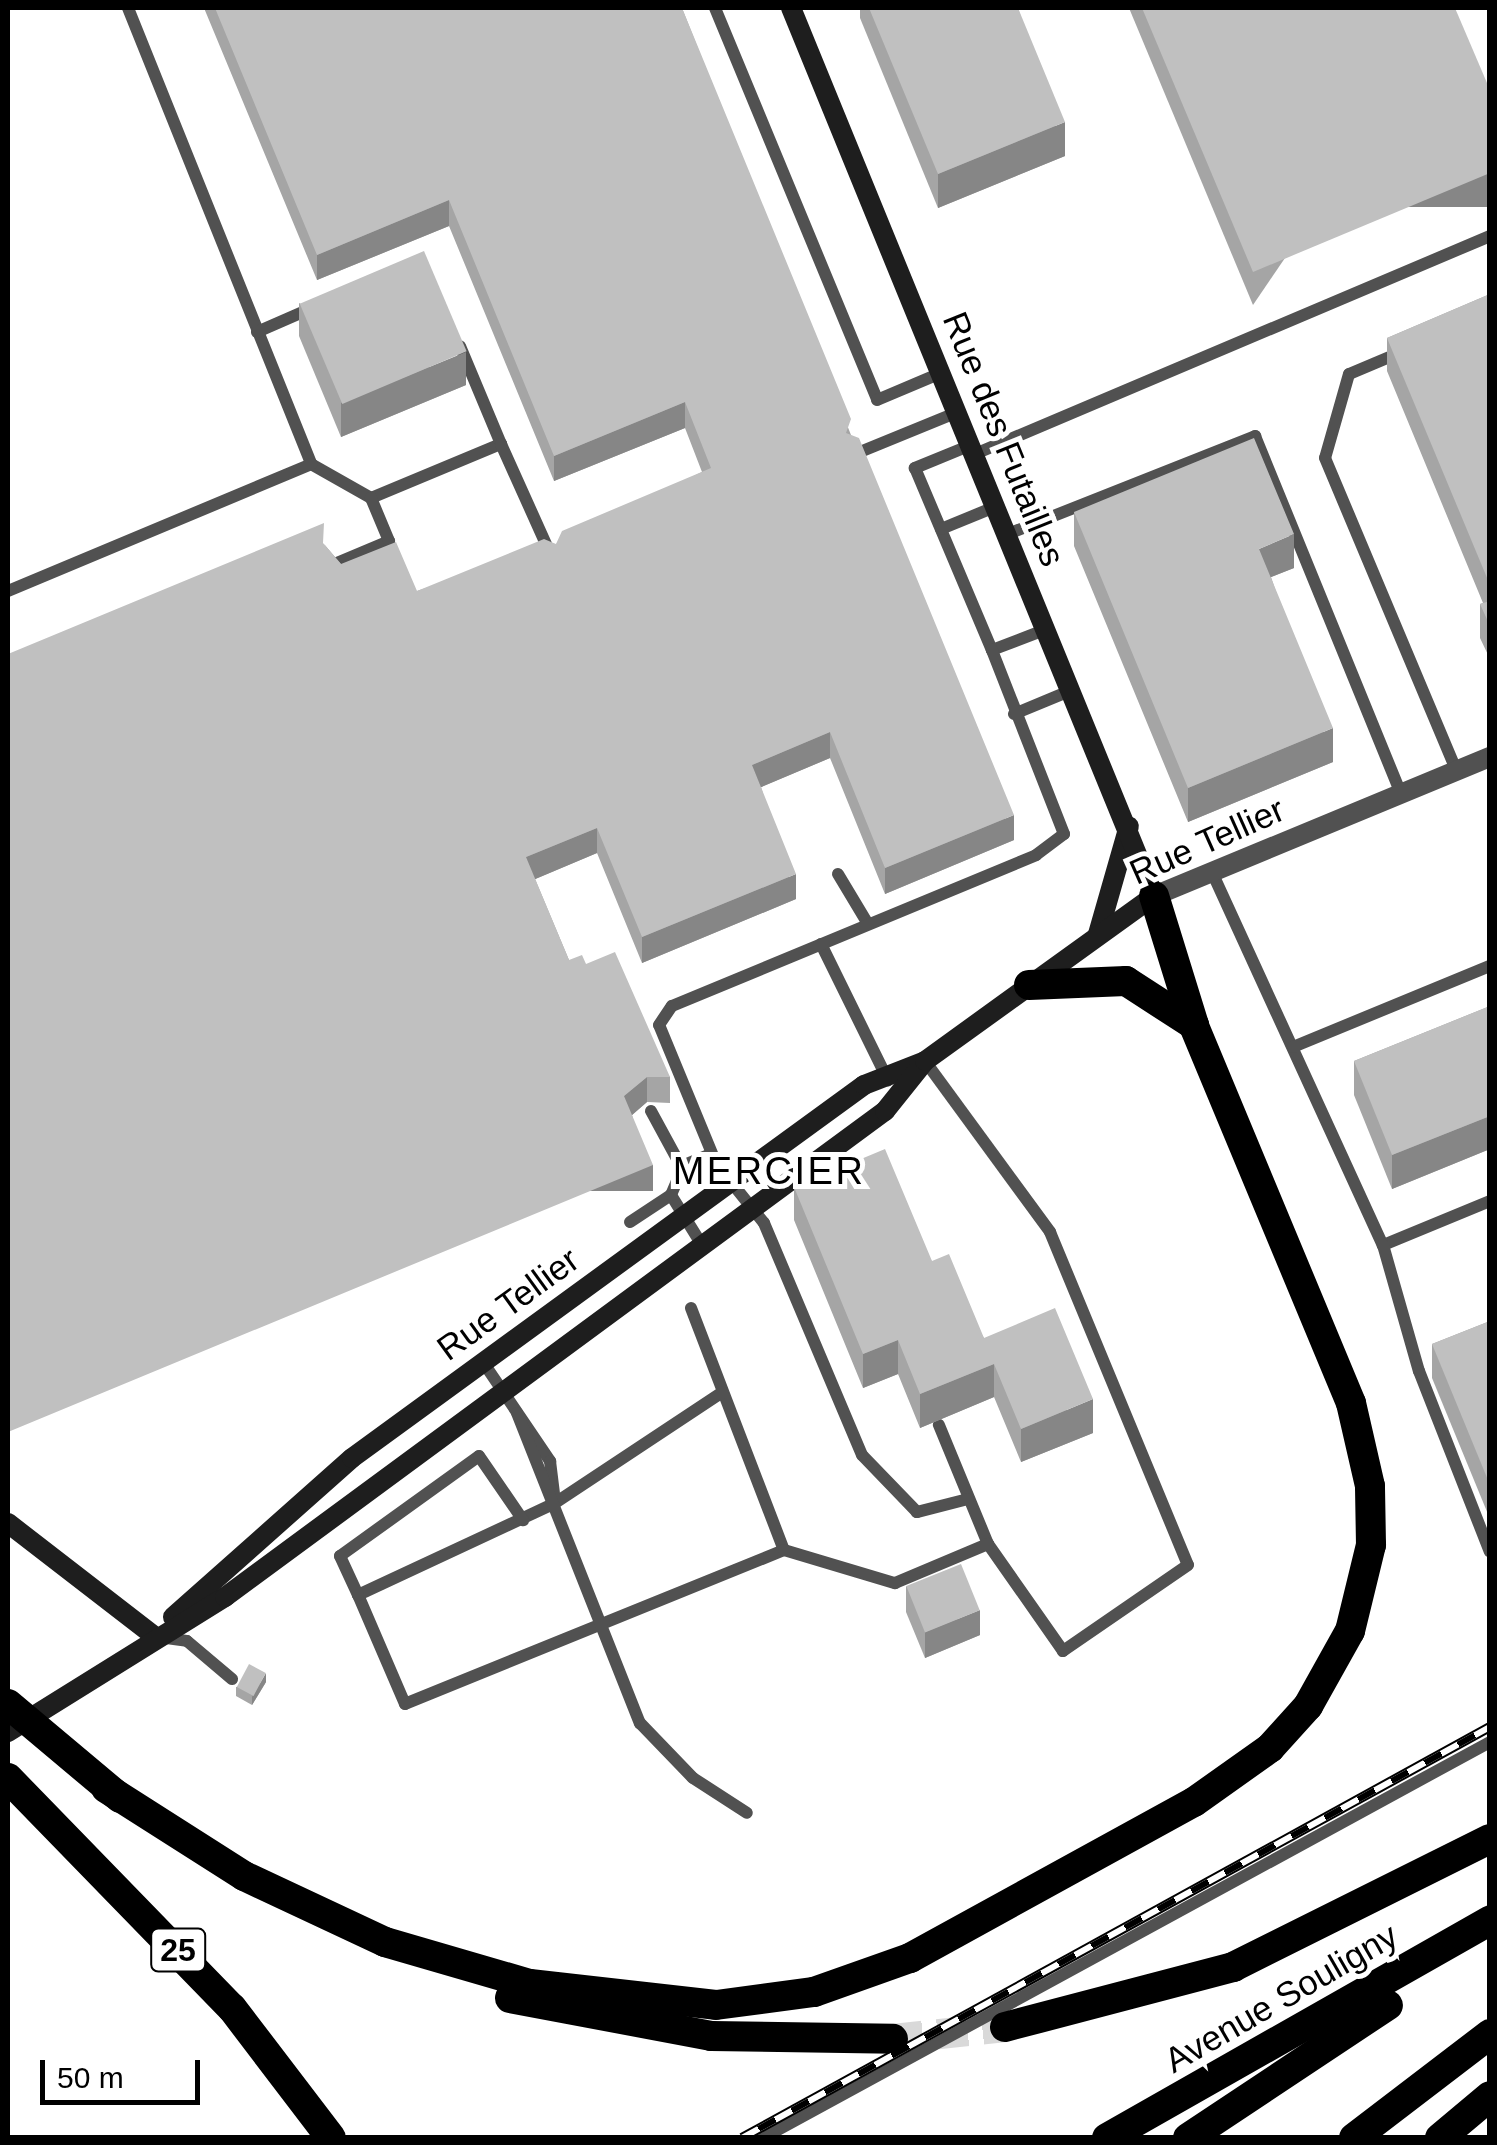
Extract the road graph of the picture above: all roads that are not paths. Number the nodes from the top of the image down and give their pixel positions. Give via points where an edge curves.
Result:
1 (128, 8) edge
2 (715, 8) edge
3 (791, 8) edge
4 (1490, 236) edge
5 (324, 303) edge
6 (257, 332) junction
7 (455, 334) edge
8 (1420, 345) edge
9 (942, 373) junction
10 (958, 412) junction
11 (501, 444) junction
12 (973, 450) junction
13 (856, 454) edge
14 (311, 464) junction
15 (371, 498) junction
16 (996, 506) junction
17 (940, 529) junction
18 (1008, 534) junction
19 (553, 560) edge
20 (332, 565) edge
21 (8, 591) edge
22 (1047, 628) junction
23 (992, 650) junction
24 (1072, 690) junction
25 (1014, 714) junction
26 (1490, 757) edge
27 (1456, 770) junction
28 (1401, 793) junction
29 (1128, 826) junction
30 (1211, 870) junction
31 (838, 874) dead end
32 (1154, 896) junction
33 (868, 924) junction
34 (1098, 934) junction
35 (821, 944) junction
36 (1490, 966) edge
37 (1029, 985) junction
38 (1194, 1025) junction
39 (1293, 1047) junction
40 (926, 1061) junction
41 (892, 1085) junction
42 (651, 1111) dead end
43 (712, 1154) junction
44 (682, 1168) junction
45 (730, 1183) junction
46 (671, 1194) junction
47 (1490, 1201) edge
48 (754, 1208) junction
49 (681, 1218) junction
50 (630, 1222) dead end
51 (1383, 1244) junction
52 (702, 1246) junction
53 (691, 1308) dead end
54 (484, 1362) junction
55 (503, 1390) junction
56 (723, 1392) junction
57 (939, 1425) dead end
58 (968, 1499) junction
59 (555, 1503) junction
60 (523, 1520) junction
61 (8, 1523) edge
62 (988, 1544) junction
63 (784, 1550) junction
64 (1490, 1552) edge
65 (358, 1594) junction
66 (606, 1622) junction
67 (154, 1636) junction
68 (232, 1679) dead end
69 (8, 1704) edge
70 (8, 1732) edge
71 (1490, 1742) edge
72 (8, 1778) edge
73 (106, 1788) junction
74 (747, 1813) dead end
75 (1490, 1839) edge
76 (1490, 1920) edge
77 (1490, 1936) edge
78 (1007, 2015) junction
79 (1490, 2034) edge
80 (899, 2050) junction
81 (1490, 2096) edge
82 (330, 2138) edge
83 (763, 2138) edge
84 (1107, 2138) edge
85 (1188, 2138) edge
86 (1354, 2138) edge
87 (1440, 2138) edge

1 - 6 lane
2 - 9 lane via 877,400
3 - 9 street, Rue des Futailles
4 - 12 lane
5 - 6 lane
6 - 14 lane
7 - 11 lane
8 - 27 lane via 1350,374 1326,458
9 - 10 street, Rue des Futailles
10 - 12 street, Rue des Futailles
10 - 13 lane
11 - 15 lane
11 - 19 lane
12 - 16 street, Rue des Futailles
12 - 17 lane via 915,468
14 - 15 lane
14 - 21 lane
15 - 20 lane via 389,540
16 - 17 lane
16 - 18 street, Rue des Futailles
17 - 23 lane
18 - 22 street, Rue des Futailles
18 - 28 lane via 1254,436
22 - 23 lane
22 - 24 street, Rue des Futailles
23 - 25 lane
24 - 25 lane
24 - 29 street, Rue des Futailles
25 - 33 lane via 1064,834 1036,856
26 - 27 street, Rue Tellier
27 - 28 street, Rue Tellier
28 - 30 street, Rue Tellier
29 - 32 street, Rue des Futailles
29 - 34 street
30 - 32 street, Rue Tellier
30 - 39 lane
31 - 33 lane
32 - 34 street, Rue Tellier
32 - 38 highway
33 - 35 lane
34 - 37 street, Rue Tellier
35 - 41 lane
35 - 43 lane via 660,1017
36 - 39 lane
37 - 38 highway via 1126,981
37 - 40 street, Rue Tellier
38 - 73 highway via 1350,1403 1372,1516 1360,1602 1325,1680 1270,1748 1223,1785 910,1958 814,1992 716,2005 530,1984 385,1942 227,1866
39 - 51 lane
40 - 41 street, Rue Tellier
40 - 62 lane via 1050,1232 1188,1565 1063,1651
41 - 45 street, Rue Tellier
41 - 48 street, Rue Tellier
42 - 44 lane
43 - 44 lane
43 - 45 lane
44 - 46 lane
45 - 48 lane
45 - 49 street, Rue Tellier
46 - 49 lane
46 - 50 lane
47 - 51 lane
48 - 52 street, Rue Tellier
48 - 58 lane via 866,1461 917,1512
49 - 52 lane
49 - 54 street, Rue Tellier
51 - 64 lane via 1419,1371
52 - 55 street, Rue Tellier
53 - 56 lane
54 - 55 lane
54 - 67 street, Rue Tellier via 352,1458
55 - 59 lane via 550,1461
55 - 67 street, Rue Tellier via 226,1596
56 - 59 lane
56 - 63 lane
57 - 58 lane
58 - 62 lane
59 - 60 lane
59 - 66 lane
60 - 65 lane
60 - 65 lane via 479,1456 340,1556
61 - 67 street
62 - 63 lane via 895,1583
63 - 66 lane
65 - 66 lane via 405,1704
66 - 74 lane via 612,1665 640,1723 693,1778
67 - 68 lane via 187,1641
67 - 70 street, Rue Tellier
69 - 73 highway
71 - 78 lane
72 - 82 highway, 25 via 232,2008
73 - 80 highway via 305,1918 479,1989 646,2028
75 - 78 highway via 1233,1967
76 - 84 highway, Avenue Souligny
77 - 85 highway
78 - 80 lane
79 - 86 highway
80 - 83 lane
81 - 87 highway

